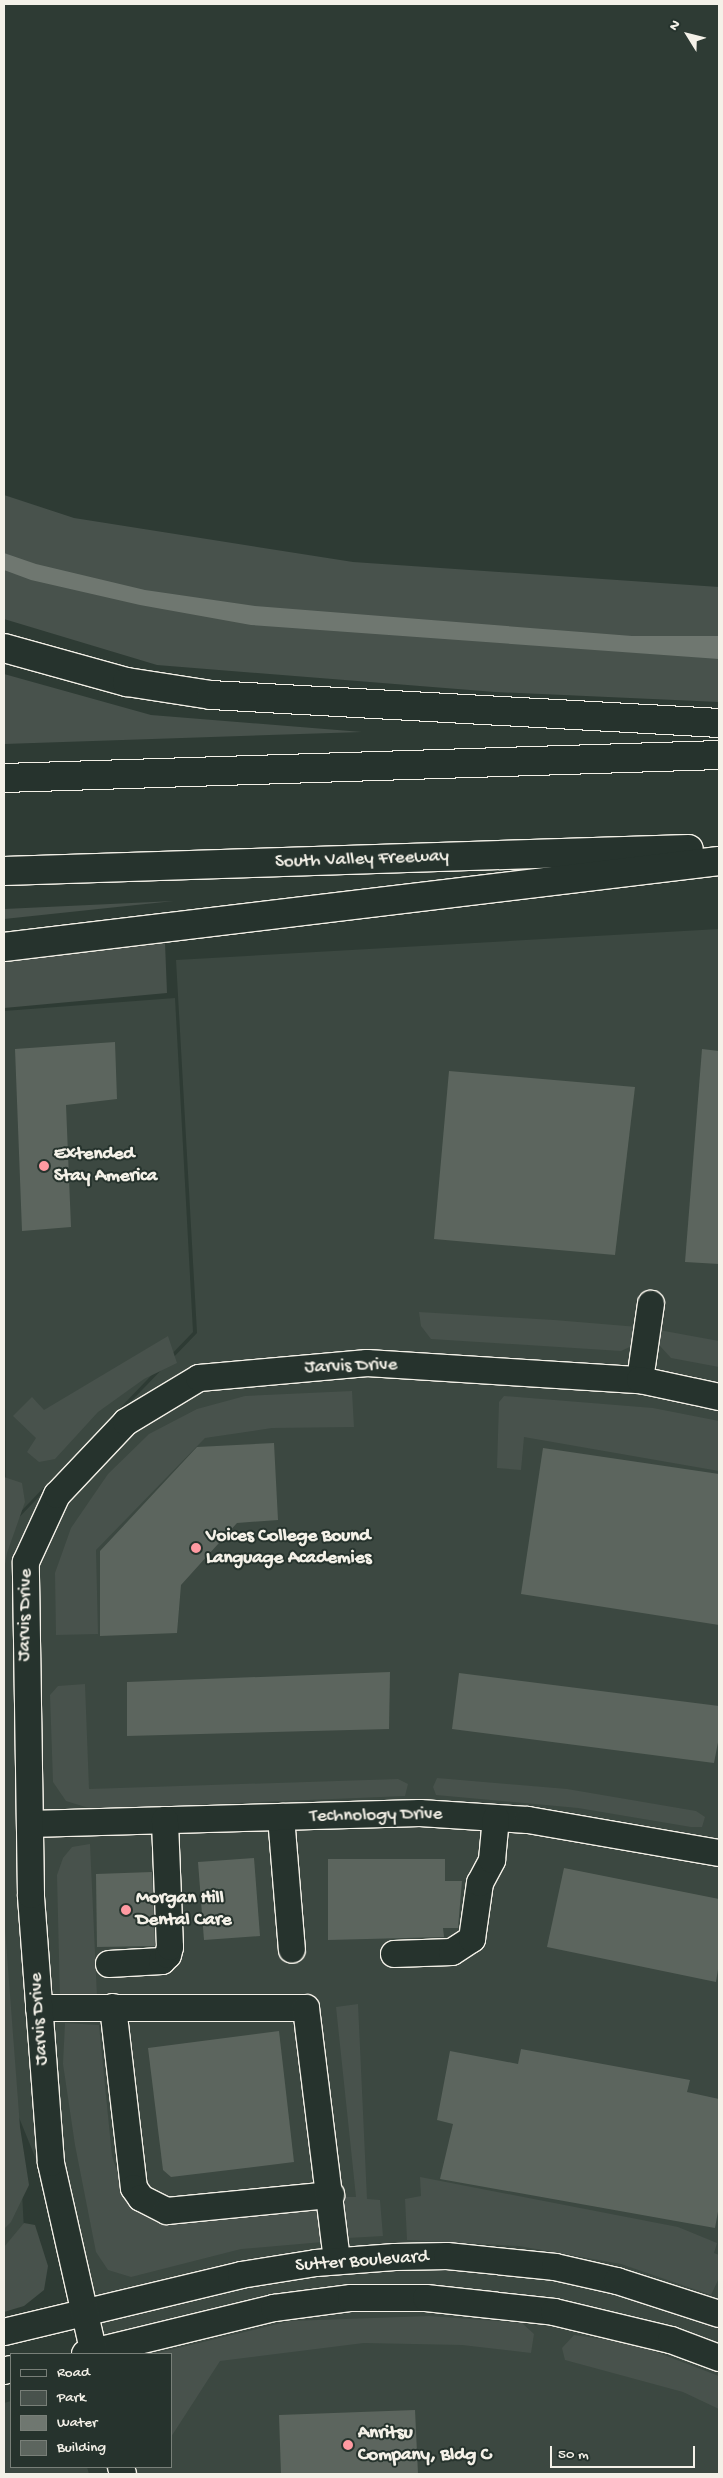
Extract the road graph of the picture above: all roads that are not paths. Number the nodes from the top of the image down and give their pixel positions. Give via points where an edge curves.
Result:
1 (4, 648) edge
2 (719, 723) edge
3 (719, 755) edge
4 (4, 778) edge
5 (719, 848) edge
6 (719, 861) edge
7 (4, 871) edge
8 (4, 947) edge
9 (651, 1304) dead end
10 (640, 1380) junction
11 (719, 1397) edge
12 (281, 1817) junction
13 (496, 1818) junction
14 (165, 1820) junction
15 (30, 1824) junction
16 (719, 1853) edge
17 (292, 1950) dead end
18 (394, 1954) dead end
19 (109, 1964) dead end
20 (113, 2007) junction
21 (39, 2008) junction
22 (331, 2195) junction
23 (337, 2260) junction
24 (84, 2313) junction
25 (719, 2314) edge
26 (4, 2332) edge
27 (91, 2353) edge
28 (94, 2353) edge
29 (719, 2358) edge

1 - 2 highway via 127,682 211,695
3 - 4 highway
5 - 7 highway, South Valley Freeway
6 - 8 highway
9 - 10 street
10 - 11 street, Jarvis Drive
10 - 15 street, Jarvis Drive via 368,1363 199,1378 126,1422 57,1495 26,1562
12 - 13 street, Technology Drive via 420,1813
12 - 14 street, Technology Drive
12 - 17 street
13 - 16 street, Technology Drive via 528,1820
13 - 18 street via 492,1860 480,1883 472,1939 452,1952
14 - 15 street, Technology Drive
14 - 19 street via 168,1955 162,1961
15 - 21 street, Jarvis Drive
20 - 21 street
20 - 22 street via 306,2008
20 - 22 street via 134,2188 141,2198 167,2211
21 - 24 street, Jarvis Drive via 51,2163
22 - 23 street
23 - 24 street, Sutter Boulevard via 240,2276
23 - 25 street, Sutter Boulevard via 447,2256 555,2267 617,2281
24 - 26 street, Sutter Boulevard
24 - 27 street, Jarvis Drive
28 - 29 street, Sutter Boulevard via 148,2336 274,2308 351,2298 426,2298 554,2312 671,2340

